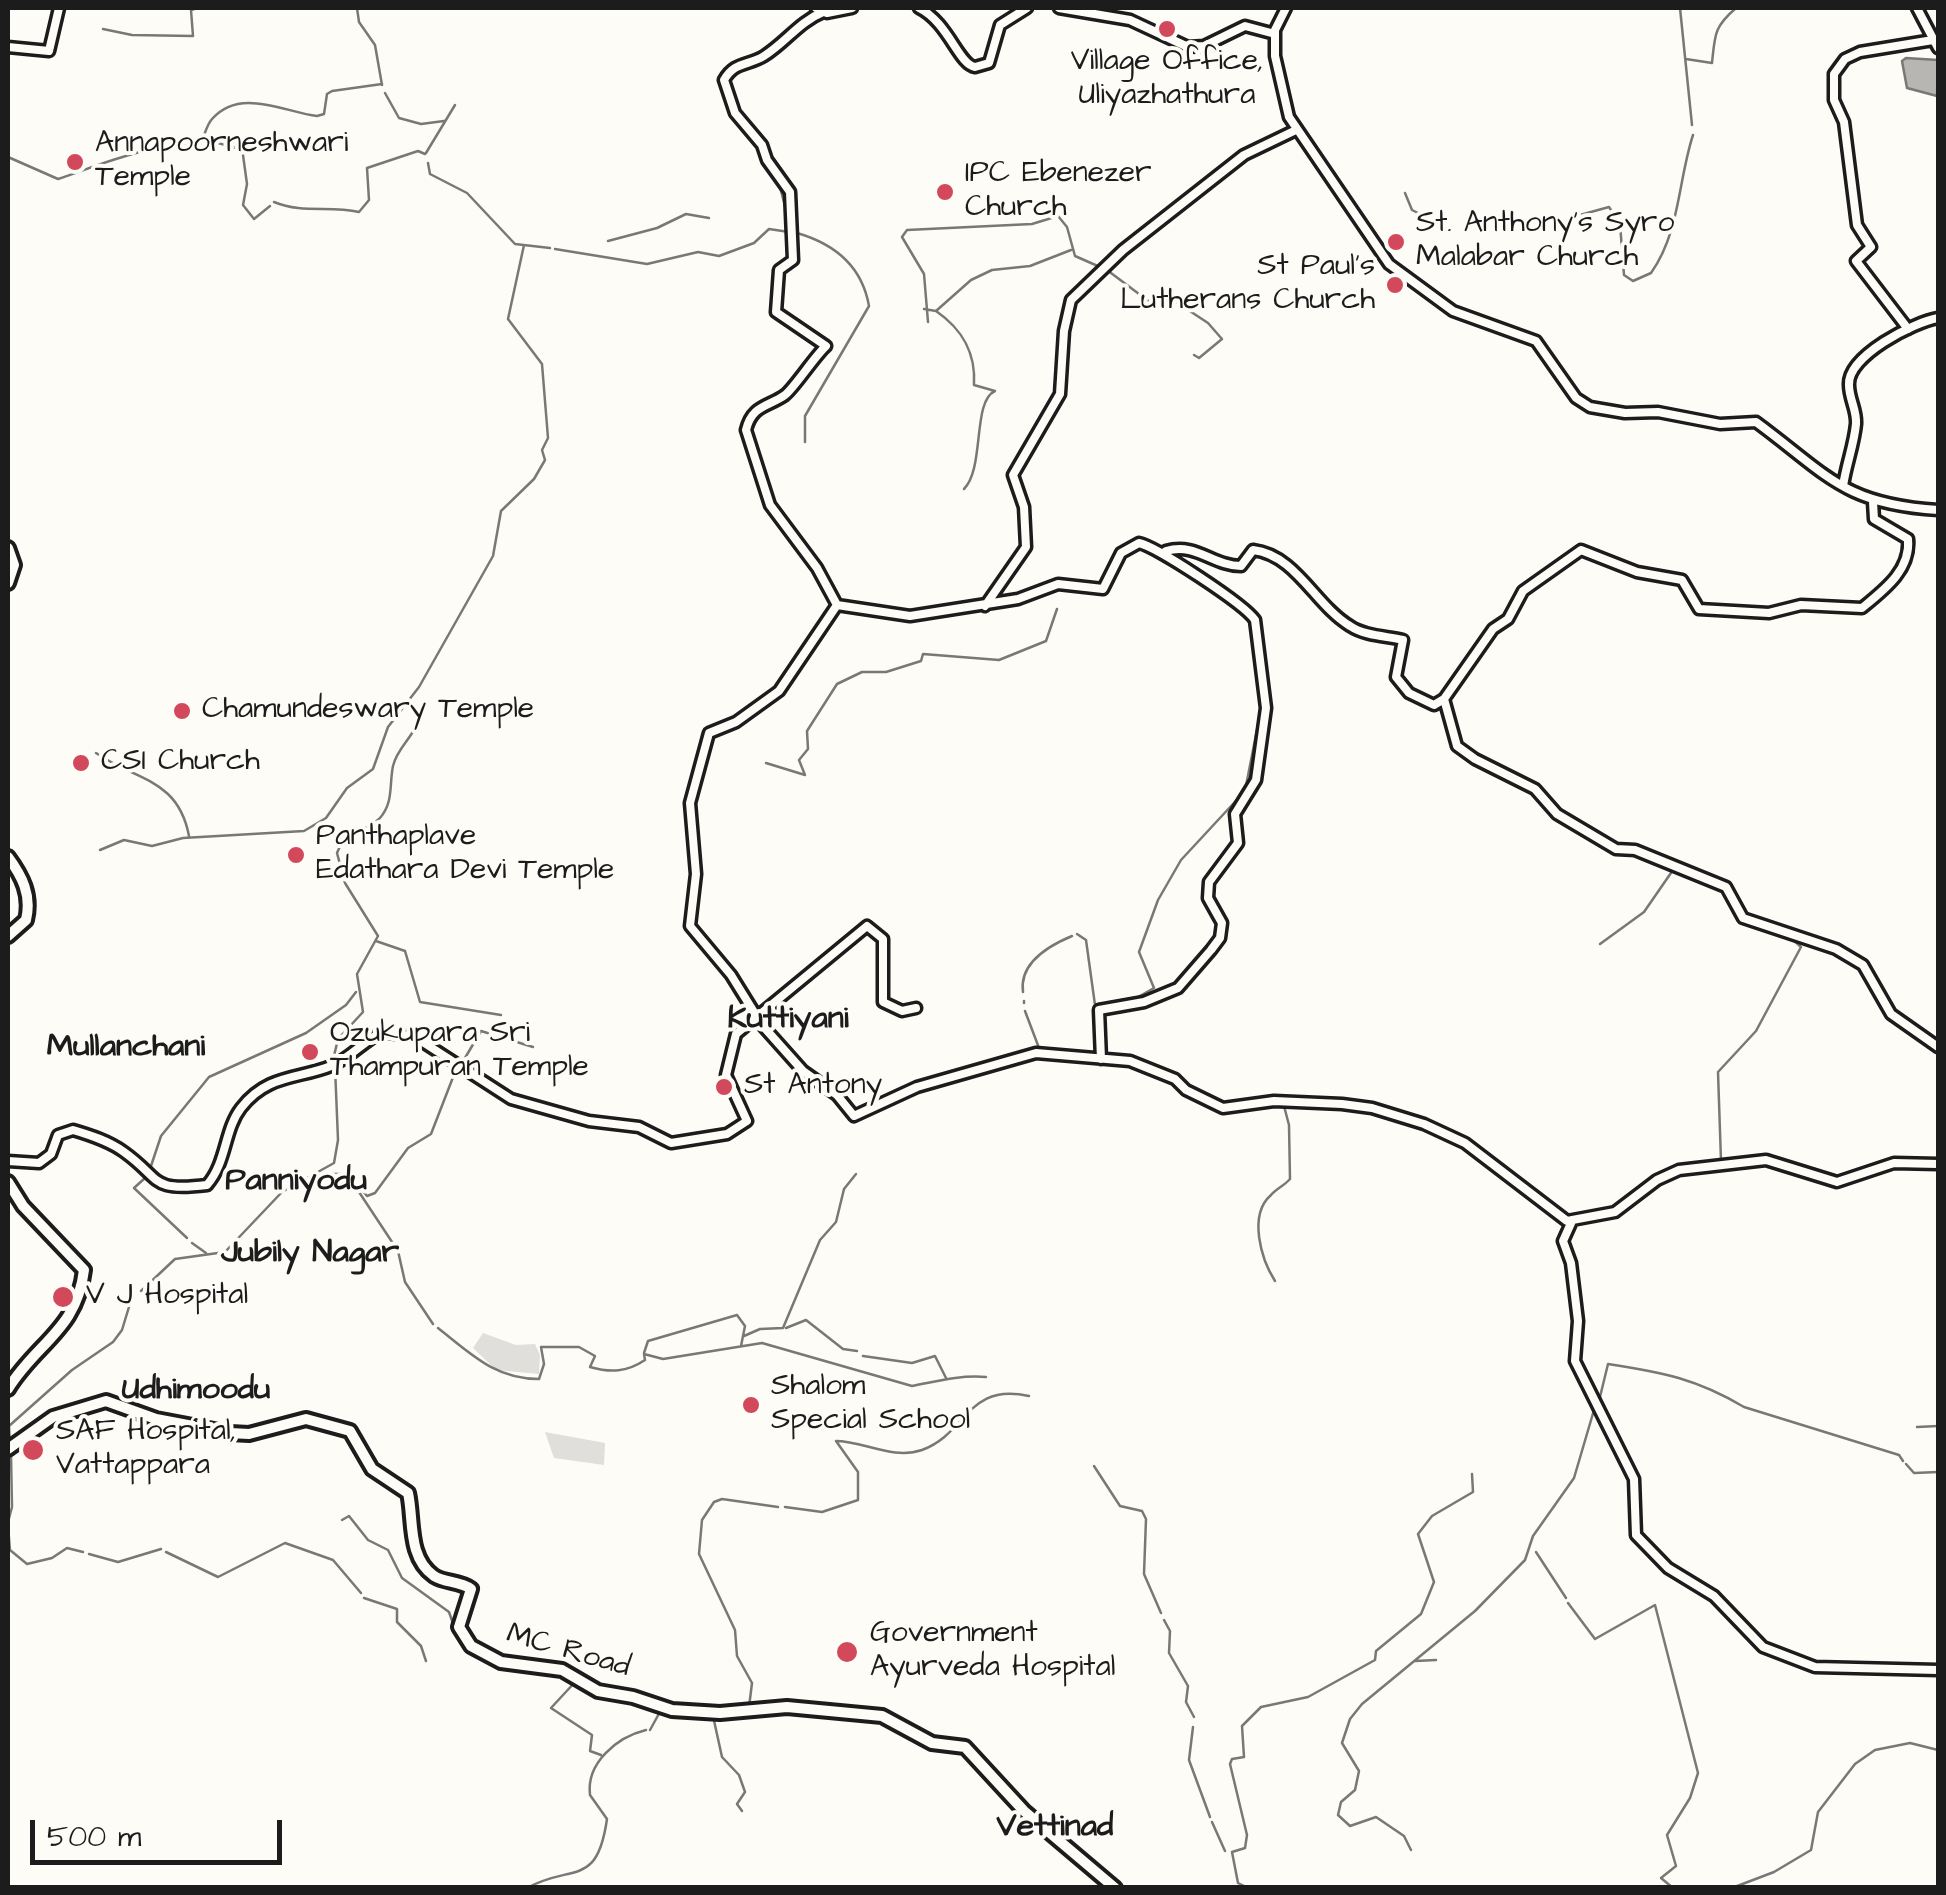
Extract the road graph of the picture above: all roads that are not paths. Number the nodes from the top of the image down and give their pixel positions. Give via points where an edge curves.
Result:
1 (60, 8) edge
2 (852, 8) edge
3 (919, 8) edge
4 (1027, 8) edge
5 (1059, 8) edge
6 (1286, 8) edge
7 (1918, 8) edge
8 (820, 10) edge
9 (1275, 34) junction
10 (1936, 44) edge
11 (8, 47) edge
12 (1296, 130) junction
13 (1938, 318) edge
14 (1908, 329) junction
15 (1843, 486) junction
16 (1873, 502) junction
17 (1938, 510) edge
18 (8, 548) edge
19 (1166, 551) junction
20 (8, 583) edge
21 (837, 605) junction
22 (986, 606) junction
23 (1444, 699) junction
24 (8, 857) edge
25 (8, 936) edge
26 (916, 1008) dead end
27 (755, 1015) junction
28 (1938, 1047) edge
29 (1101, 1059) junction
30 (8, 1161) edge
31 (1938, 1164) edge
32 (8, 1182) edge
33 (1572, 1221) junction
34 (8, 1389) edge
35 (8, 1448) edge
36 (1938, 1670) edge
37 (1115, 1888) edge

1 - 11 street via 49,51
2 - 8 street
3 - 4 street via 946,28 961,60 975,68 989,64 1000,26
5 - 9 street via 1130,20 1188,47 1245,26
6 - 9 street
7 - 10 street
8 - 21 street via 762,57 732,68 724,84 735,113 762,144 792,198 792,260 779,271 776,312 826,346 786,394 749,417 746,430 770,506
9 - 12 street via 1279,88
10 - 14 street via 1860,52 1841,63 1833,84 1857,224 1871,246 1856,261
12 - 15 street via 1390,264 1453,311 1536,342 1582,403 1688,421 1756,422
12 - 22 street via 1244,155 1122,250 1071,300 1060,394 1013,475 1024,507 1026,546
13 - 14 street
14 - 15 street via 1852,370 1848,384 1856,425
15 - 16 street
16 - 17 street
16 - 23 street via 1874,518 1908,539 1909,547 1901,570 1862,608 1699,608 1682,580 1637,572 1580,550 1523,590
18 - 20 main road via 14,565
19 - 22 street via 1140,543 1127,548 1103,589 1058,584
19 - 23 street via 1192,549 1231,566 1241,566 1253,550 1266,552 1346,624 1403,640 1396,666 1401,684 1426,703
19 - 29 street via 1180,568 1253,617 1266,708 1256,780 1234,814 1238,842 1209,882 1220,938 1178,988 1099,1010
21 - 22 street via 910,616
21 - 27 street via 780,691 709,733 690,803 696,874 689,920
23 - 28 street via 1457,746 1535,789 1567,820 1616,848 1726,887 1743,918 1836,949 1863,966 1891,1014
24 - 25 main road via 28,908 26,920
26 - 27 street via 902,1011 884,1002 883,939 867,926
27 - 29 street via 854,1116 917,1088 1036,1053
27 - 30 street via 736,1034 726,1075 747,1121 696,1142 671,1143 639,1127 588,1121 511,1099 399,1032 379,1033 333,1065 284,1077 252,1097 234,1120 207,1185 164,1185 119,1148 72,1130 58,1136 39,1163
29 - 33 street via 1130,1061 1175,1079 1222,1108 1274,1101 1352,1104 1424,1124 1464,1142
31 - 33 street via 1894,1162 1837,1182 1766,1160 1679,1170 1615,1212
32 - 34 main road via 84,1270 67,1324
33 - 36 street via 1563,1241 1578,1321 1575,1362 1634,1479 1636,1534 1668,1568 1714,1596 1763,1647 1814,1667
35 - 37 main road, MC Road via 53,1417 106,1400 156,1419 230,1433 306,1419 350,1431 372,1469 408,1492 414,1545 428,1570 472,1589 459,1627 479,1652 524,1669 569,1672 598,1692 672,1710 787,1707 895,1720 928,1742 969,1749 1018,1805

